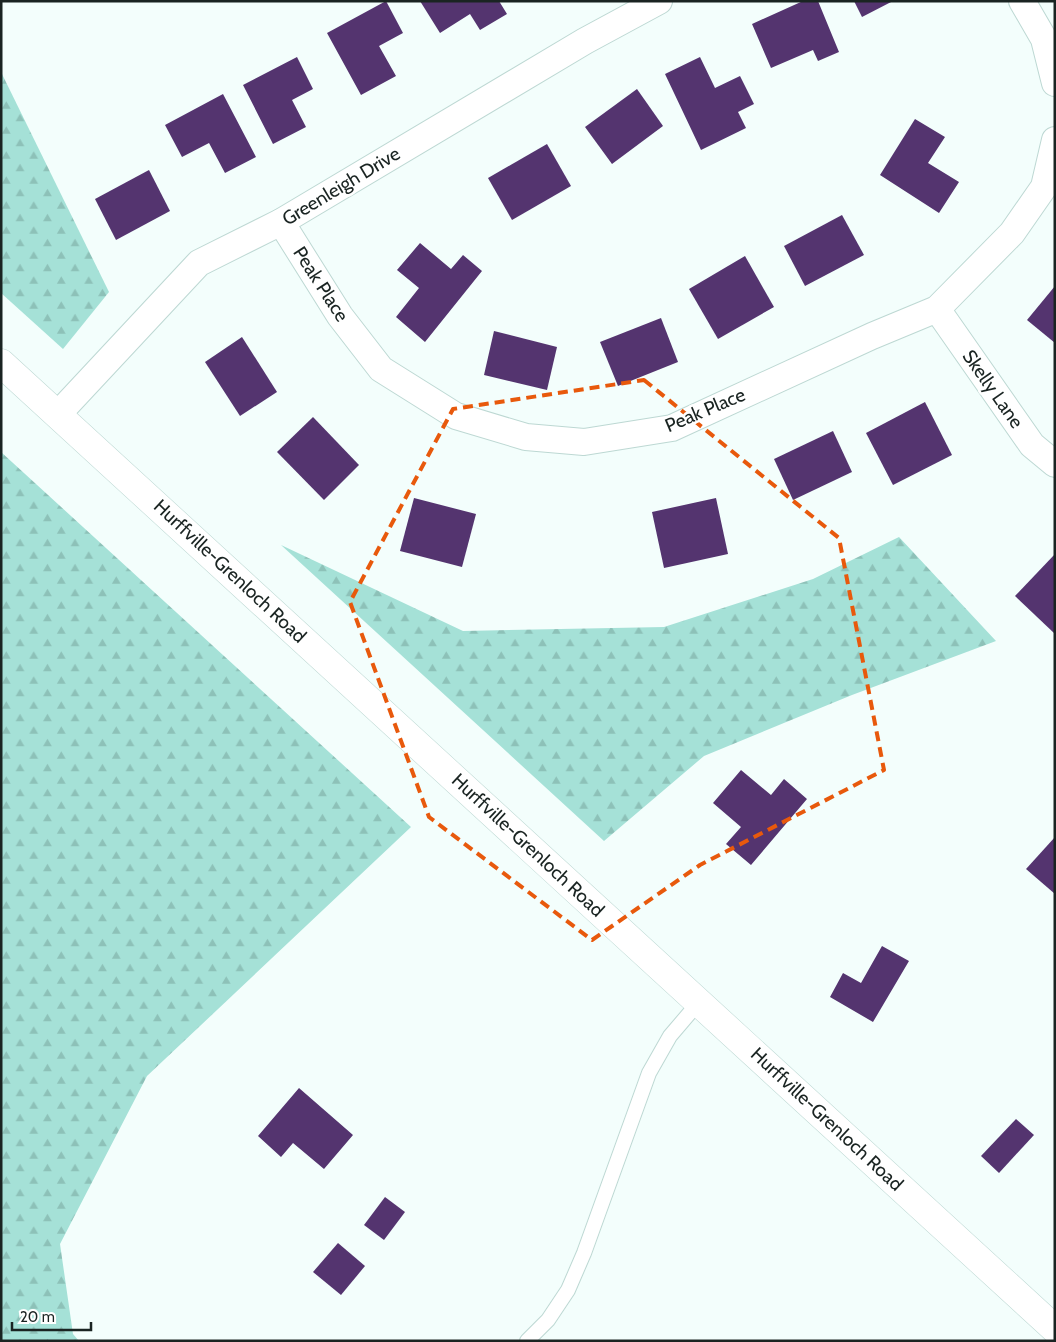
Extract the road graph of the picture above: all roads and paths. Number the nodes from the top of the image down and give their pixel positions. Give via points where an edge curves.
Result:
1 (659, 1) edge
2 (1022, 1) edge
3 (1055, 83) edge
4 (1055, 140) edge
5 (281, 222) junction
6 (937, 309) junction
7 (1, 363) edge
8 (58, 413) junction
9 (1055, 464) edge
10 (699, 1002) junction
11 (1055, 1328) edge
12 (527, 1341) edge

1 - 5 street, Greenleigh Drive via 584,41
2 - 3 street via 1044,39
4 - 6 street, Peak Place via 1044,187 1012,233
5 - 6 street, Peak Place via 340,316 381,369 456,416 526,437 584,442 672,428
5 - 8 street, Greenleigh Drive via 199,263
6 - 9 street, Skelly Lane via 1032,445
7 - 8 main road, Hurffville-Grenloch Road
8 - 10 main road, Hurffville-Grenloch Road
10 - 11 main road, Hurffville-Grenloch Road
10 - 12 lane via 670,1036 649,1072 568,1290 548,1320

